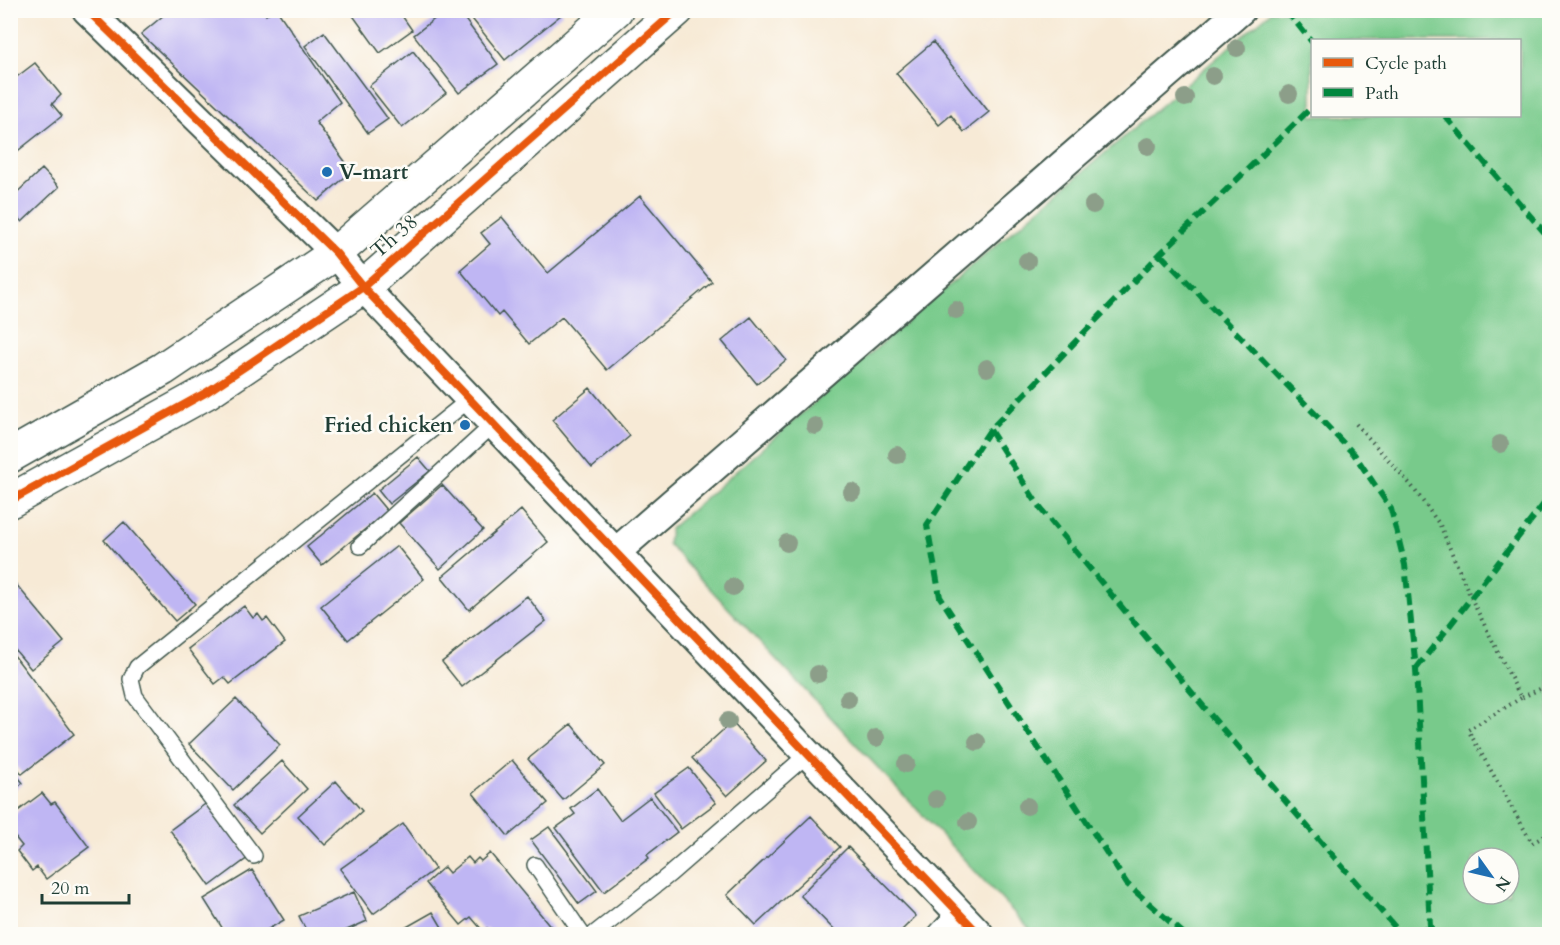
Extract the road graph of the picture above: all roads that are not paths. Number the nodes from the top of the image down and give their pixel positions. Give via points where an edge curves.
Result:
1 (87, 10) edge
2 (616, 10) edge
3 (677, 10) edge
4 (1241, 10) edge
5 (336, 253) junction
6 (363, 287) junction
7 (470, 399) junction
8 (494, 424) junction
9 (10, 456) edge
10 (10, 501) edge
11 (360, 546) dead end
12 (616, 552) junction
13 (809, 753) junction
14 (254, 856) dead end
15 (535, 865) dead end
16 (956, 911) junction
17 (582, 934) edge
18 (594, 934) edge
19 (935, 934) edge
20 (979, 934) edge

1 - 5 street
2 - 5 street, Th 38
3 - 6 street, Th 38
4 - 12 street
5 - 6 street
5 - 9 street, Th 38 via 162,369
6 - 7 street
6 - 10 street, Th 38 via 207,392
7 - 8 street
7 - 14 lane via 137,667 131,679 135,696
8 - 11 lane
8 - 12 street
12 - 13 street
13 - 16 street
13 - 18 lane via 670,874
15 - 17 lane
16 - 19 lane
16 - 20 street

